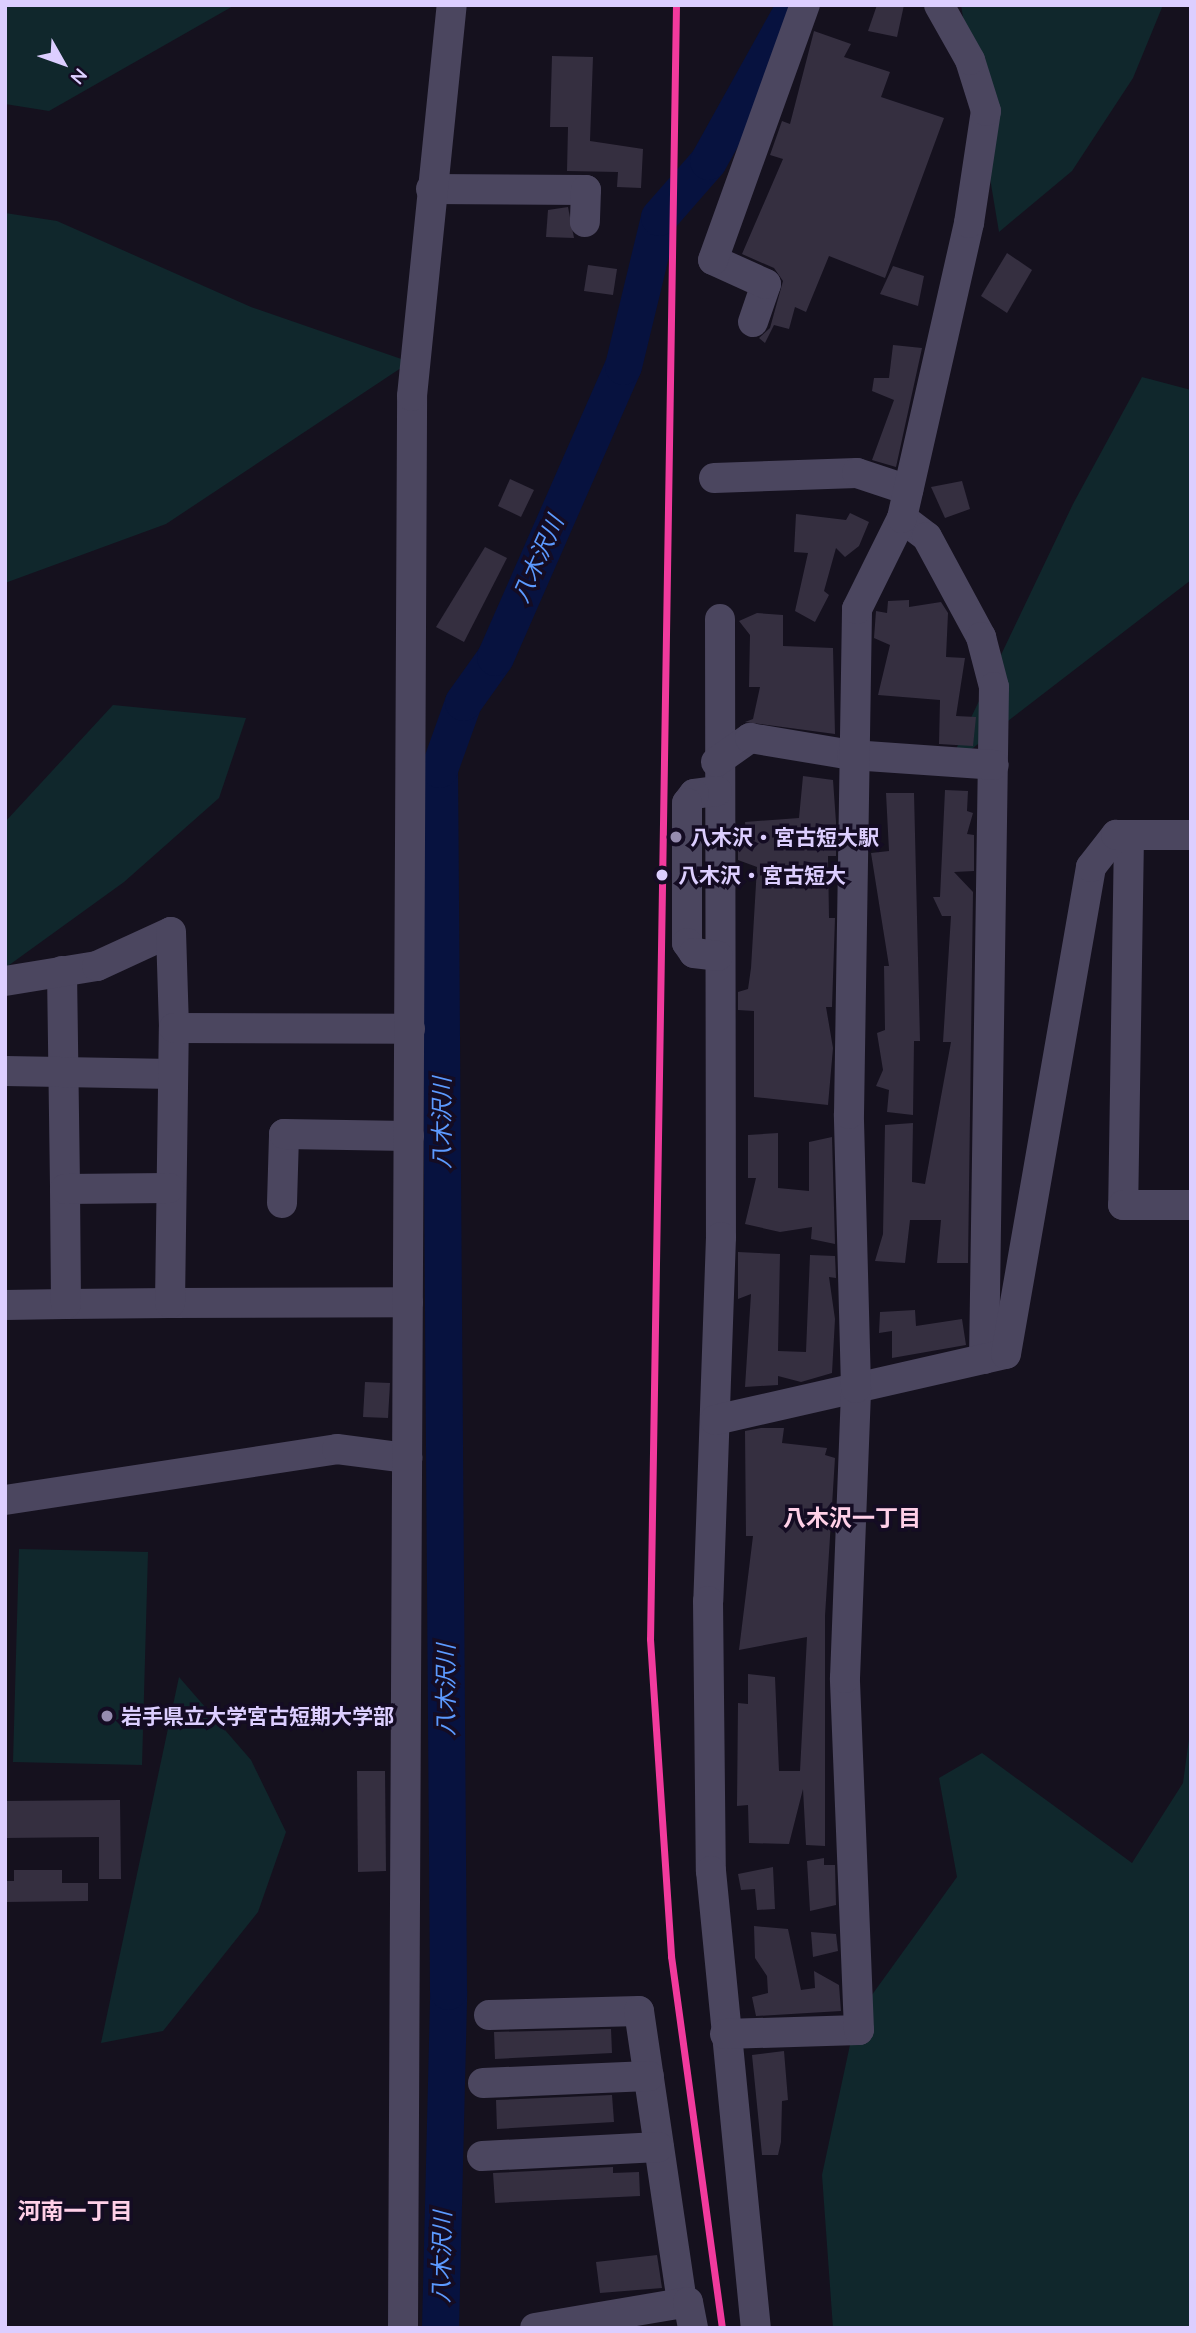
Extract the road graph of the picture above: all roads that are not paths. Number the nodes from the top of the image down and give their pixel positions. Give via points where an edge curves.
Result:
1 (452, 5) edge
2 (805, 5) edge
3 (939, 5) edge
4 (431, 189) junction
5 (585, 222) dead end
6 (753, 322) dead end
7 (714, 478) dead end
8 (905, 504) junction
9 (720, 619) dead end
10 (852, 755) junction
11 (994, 765) junction
12 (716, 776) junction
13 (1129, 835) junction
14 (1191, 835) edge
15 (62, 971) junction
16 (5, 981) edge
17 (174, 1028) junction
18 (410, 1029) junction
19 (5, 1071) edge
20 (63, 1072) junction
21 (173, 1074) junction
22 (409, 1136) junction
23 (65, 1188) junction
24 (169, 1188) junction
25 (282, 1203) dead end
26 (1191, 1205) edge
27 (408, 1302) junction
28 (170, 1303) junction
29 (66, 1304) junction
30 (5, 1305) edge
31 (984, 1359) junction
32 (856, 1388) junction
33 (715, 1420) junction
34 (407, 1458) junction
35 (5, 1500) edge
36 (489, 2015) dead end
37 (725, 2034) junction
38 (649, 2076) junction
39 (483, 2082) dead end
40 (659, 2147) junction
41 (482, 2156) dead end
42 (687, 2316) edge
43 (597, 2323) edge
44 (403, 2328) edge
45 (535, 2328) edge
46 (756, 2328) edge

1 - 4 street
2 - 6 street via 713,261 766,284
3 - 8 street via 970,60 986,111 969,223
4 - 5 street via 586,190
4 - 18 street via 412,396
7 - 8 street via 857,473
8 - 10 street via 857,609
8 - 11 street via 981,638 994,687
9 - 12 street
10 - 11 street
10 - 12 street via 750,738
10 - 32 street via 849,1114
11 - 31 street
12 - 33 street
13 - 14 street
13 - 26 street via 1123,1205
13 - 31 street via 1116,835 1091,866 1006,1354
15 - 16 street
15 - 17 street via 97,966 171,932
15 - 20 street
17 - 18 street
17 - 21 street
18 - 22 street
19 - 20 street
20 - 21 street
20 - 23 street
21 - 24 street
22 - 25 street via 284,1134
22 - 27 street
23 - 24 street
23 - 29 street
24 - 28 street
27 - 28 street
27 - 34 street
28 - 29 street
29 - 30 street
31 - 32 street
32 - 33 street
32 - 37 street via 845,1678 859,2030
33 - 37 street via 708,1601 711,1871
34 - 35 street via 337,1449
34 - 44 street
36 - 38 street via 639,2011
37 - 46 street
38 - 39 street
38 - 40 street
40 - 41 street
40 - 42 street
42 - 43 street
43 - 45 street

